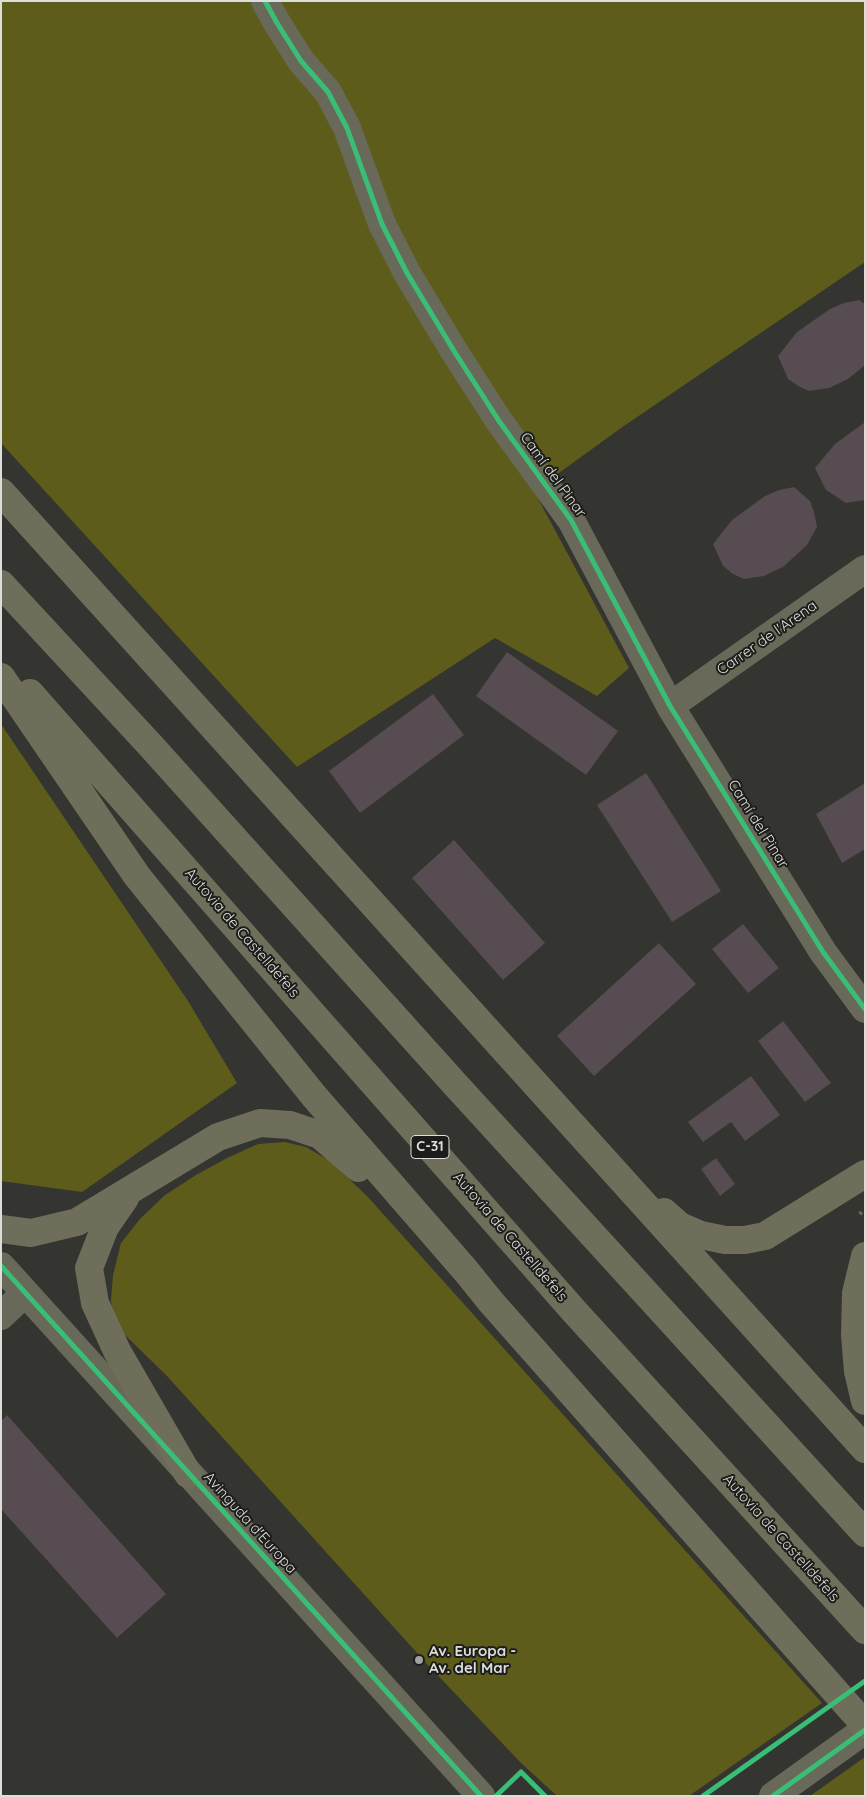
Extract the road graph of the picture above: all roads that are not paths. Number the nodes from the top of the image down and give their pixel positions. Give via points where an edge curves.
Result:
1 (265, 1) edge
2 (1, 492) edge
3 (865, 569) edge
4 (1, 584) edge
5 (1, 660) edge
6 (1, 677) edge
7 (670, 706) junction
8 (865, 1009) edge
9 (608, 1164) junction
10 (865, 1174) edge
11 (128, 1192) junction
12 (1, 1229) edge
13 (865, 1256) edge
14 (1, 1266) edge
15 (466, 1271) junction
16 (25, 1293) junction
17 (1, 1316) edge
18 (865, 1401) edge
19 (865, 1449) edge
20 (188, 1474) junction
21 (865, 1533) edge
22 (865, 1630) edge
23 (865, 1725) edge
24 (854, 1738) edge
25 (480, 1796) edge
26 (774, 1796) edge

1 - 7 street, Camí del Pinar via 301,61 328,92 347,128 382,224 407,273 499,421 572,520
2 - 9 highway
3 - 7 street, Carrer de l'Arena
4 - 21 highway
5 - 22 highway, Autovia de Castelldefels / C-31 via 574,1311
6 - 15 highway via 137,876 314,1096
7 - 8 street, Camí del Pinar via 823,952
9 - 10 highway via 680,1226 725,1240 765,1236
9 - 19 highway
11 - 12 highway via 77,1222 30,1233
11 - 15 highway via 218,1137 260,1123 290,1125 320,1135
11 - 20 highway via 105,1227 89,1268 94,1303 116,1351
13 - 18 highway via 856,1293 855,1335
14 - 16 street, Avinguda d'Europa
15 - 23 highway
16 - 17 street
16 - 20 street, Avinguda d'Europa
20 - 25 street, Avinguda d'Europa
24 - 26 street

